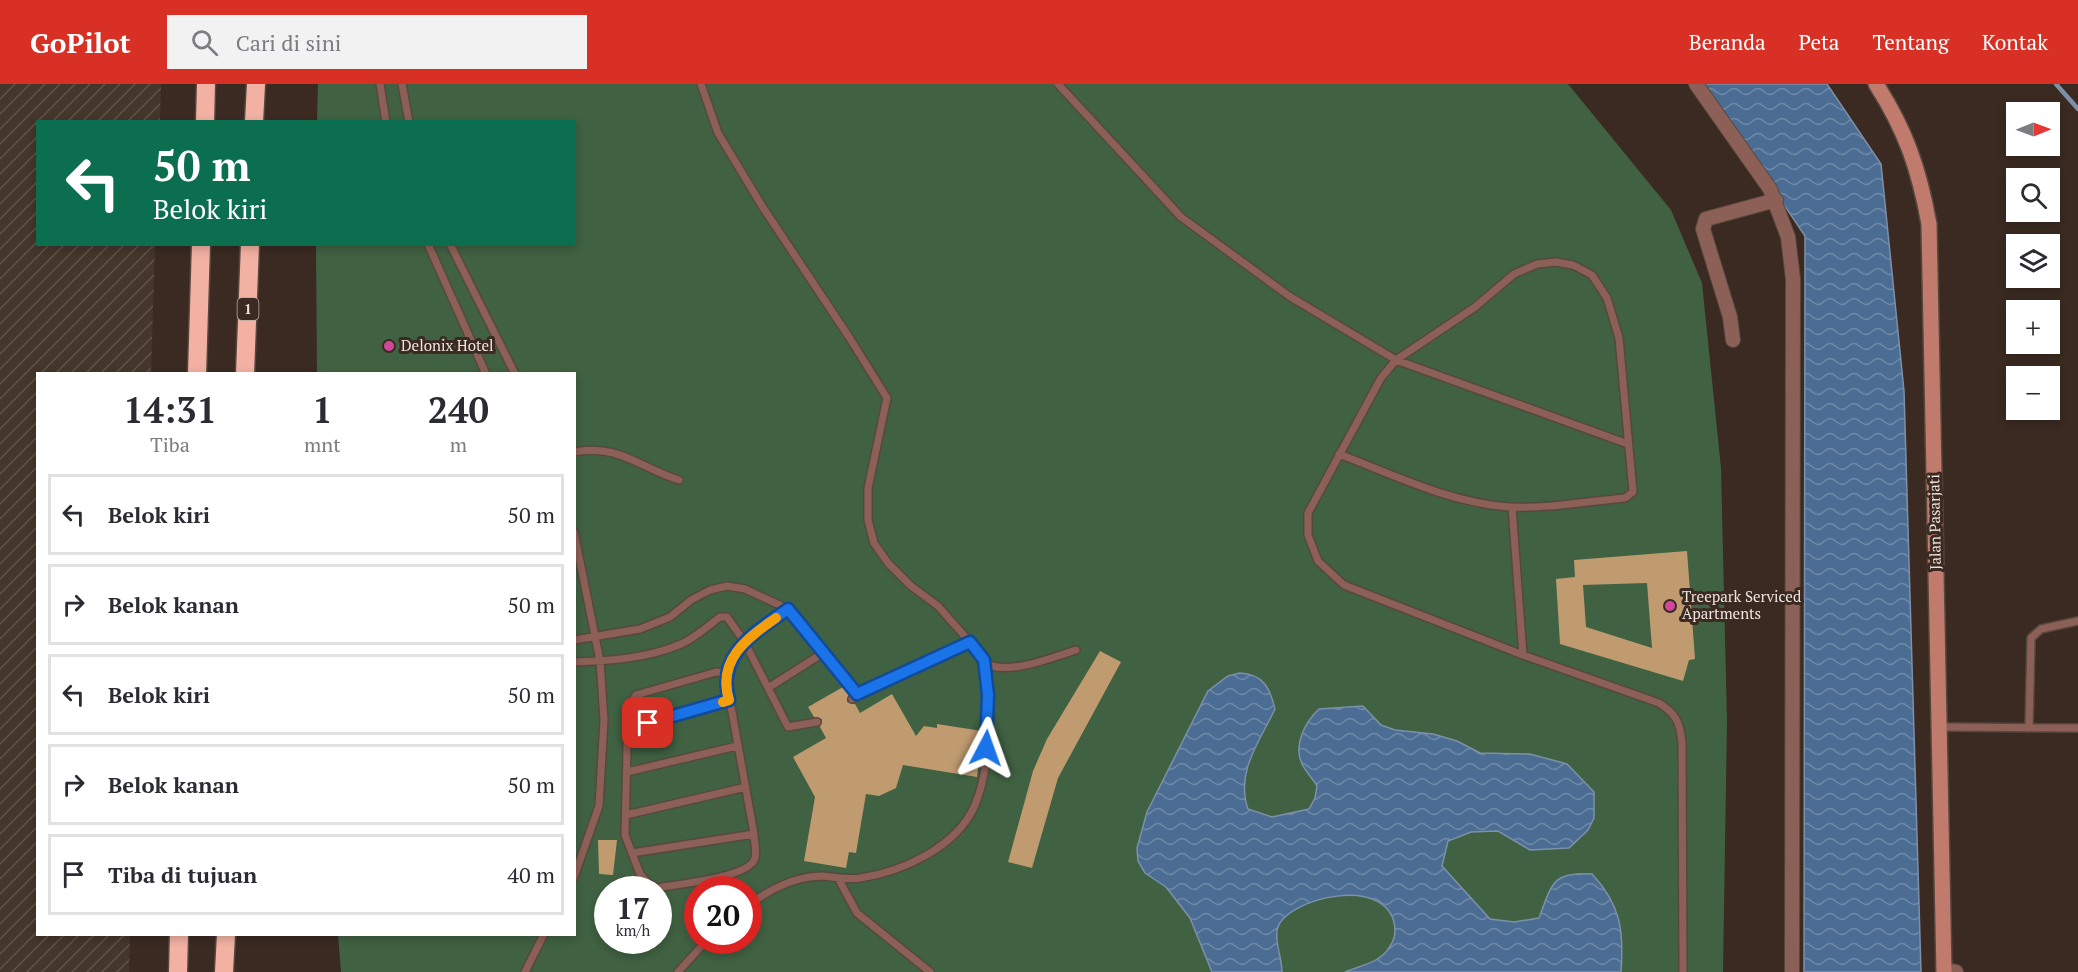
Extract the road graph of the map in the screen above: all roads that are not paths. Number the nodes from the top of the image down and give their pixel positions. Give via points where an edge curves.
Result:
1 (206, 84) edge
2 (256, 84) edge
3 (380, 84) edge
4 (402, 84) edge
5 (701, 84) edge
6 (1058, 84) edge
7 (1696, 84) edge
8 (1876, 84) edge
9 (205, 120) edge
10 (254, 120) edge
11 (386, 120) edge
12 (409, 120) edge
13 (1776, 200) junction
14 (201, 246) edge
15 (250, 246) edge
16 (429, 246) edge
17 (451, 246) edge
18 (1733, 340) dead end
19 (1396, 360) junction
20 (197, 372) edge
21 (245, 372) edge
22 (485, 372) edge
23 (514, 372) edge
24 (1628, 444) junction
25 (576, 452) edge
26 (1338, 454) junction
27 (680, 480) dead end
28 (1512, 507) junction
29 (576, 542) edge
30 (788, 609) junction
31 (2078, 621) edge
32 (596, 638) junction
33 (576, 639) edge
34 (744, 641) junction
35 (970, 642) junction
36 (1076, 650) dead end
37 (823, 652) junction
38 (1523, 655) junction
39 (984, 660) junction
40 (600, 661) junction
41 (576, 662) edge
42 (725, 673) junction
43 (768, 688) junction
44 (729, 700) junction
45 (817, 722) dead end
46 (1940, 727) junction
47 (2029, 728) junction
48 (2078, 728) edge
49 (628, 729) junction
50 (737, 746) junction
51 (627, 772) junction
52 (746, 787) junction
53 (626, 815) junction
54 (754, 834) junction
55 (632, 853) junction
56 (576, 871) edge
57 (838, 878) junction
58 (762, 896) edge
59 (179, 936) edge
60 (226, 936) edge
61 (542, 936) edge
62 (694, 954) edge
63 (1948, 971) edge
64 (178, 972) edge
65 (224, 972) edge
66 (525, 972) edge
67 (678, 972) edge
68 (930, 972) edge
69 (1683, 972) edge
70 (1792, 972) edge

1 - 9 highway
2 - 10 highway
3 - 11 lane
4 - 12 lane
5 - 35 lane via 724,142 887,398 868,488 868,520 874,543 910,586 938,606
6 - 19 lane via 1181,217 1289,296
7 - 13 street
8 - 46 main road, Jalan Pasarjati via 1903,128 1923,189 1929,224
13 - 18 street via 1706,219 1704,223
13 - 70 street via 1788,237 1793,279
14 - 20 highway
15 - 21 highway, 1
16 - 22 lane
17 - 23 lane
19 - 24 lane
19 - 24 lane via 1475,307 1514,274 1537,264 1573,265 1592,275 1607,298 1619,338
19 - 26 lane via 1381,378
24 - 28 lane via 1633,492 1625,498
25 - 27 lane via 594,448 618,453 656,473
26 - 28 lane via 1449,495
26 - 38 lane via 1308,513 1308,535 1318,561 1344,585
28 - 38 lane
29 - 32 lane
30 - 32 lane via 764,596 727,586 710,590 670,617 640,629
30 - 34 lane
30 - 37 lane
31 - 47 lane via 2041,629 2031,638
32 - 33 lane
32 - 40 lane
34 - 40 lane via 731,620 720,617 684,643
34 - 42 lane
34 - 43 lane
35 - 37 lane via 854,697
35 - 39 lane
36 - 39 lane via 1030,664 999,668
37 - 43 lane
38 - 69 lane via 1659,703 1673,712 1680,723
39 - 57 lane via 988,732 979,787 968,818 941,845 891,872
40 - 41 lane
40 - 56 lane via 604,720 599,806
42 - 44 lane
42 - 49 lane via 716,672 636,694 628,709
43 - 45 lane via 788,727
44 - 49 lane
44 - 50 lane
46 - 47 lane
46 - 63 main road, Jalan Pasarjati
47 - 48 lane
49 - 51 lane
50 - 51 lane
50 - 52 lane
51 - 53 lane
52 - 53 lane
52 - 54 lane
53 - 55 lane via 625,835
54 - 55 lane
54 - 55 lane via 755,858 749,867 730,875 657,888 640,874
57 - 58 lane via 822,876 791,881
57 - 68 lane via 857,913
59 - 64 highway
60 - 65 highway
61 - 66 lane
62 - 67 lane

